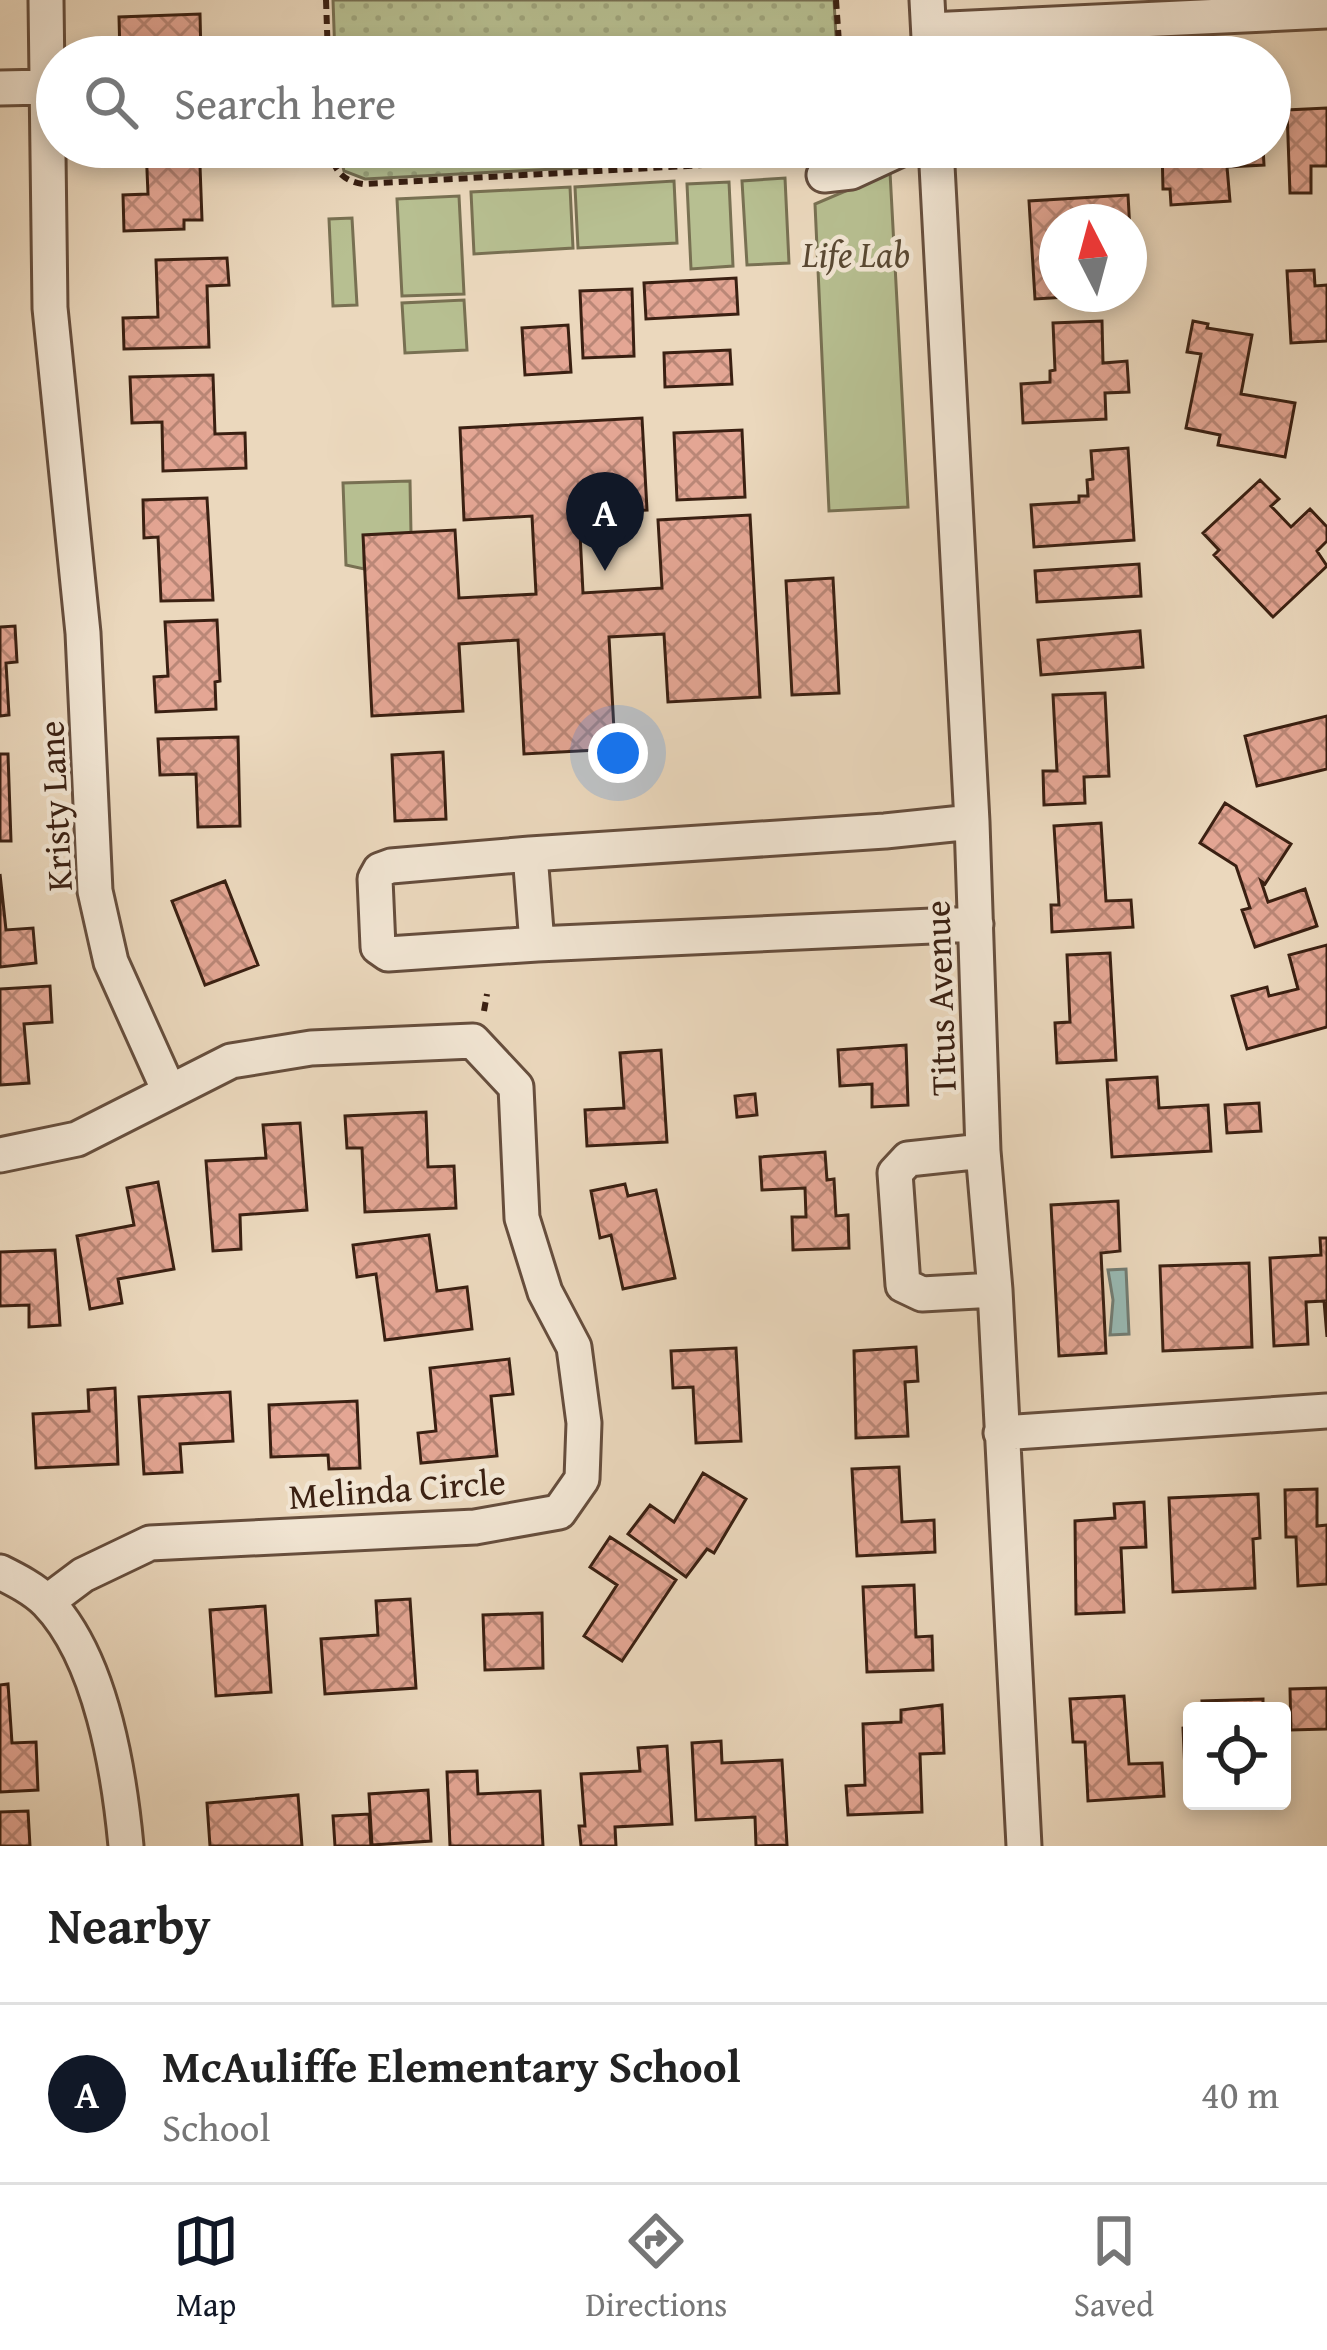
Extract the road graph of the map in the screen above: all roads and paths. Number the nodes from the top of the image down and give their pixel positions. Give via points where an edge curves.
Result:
1 (46, 0) edge
2 (326, 0) edge
3 (836, 0) edge
4 (1327, 11) edge
5 (929, 29) edge
6 (46, 36) edge
7 (327, 36) edge
8 (839, 36) edge
9 (36, 87) edge
10 (0, 88) edge
11 (47, 168) edge
12 (336, 168) edge
13 (812, 168) joint
14 (860, 168) edge
15 (937, 168) edge
16 (972, 822) junction
17 (530, 854) junction
18 (976, 924) junction
19 (537, 944) junction
20 (487, 994) dead end
21 (483, 1014) dead end
22 (170, 1091) junction
23 (983, 1151) junction
24 (0, 1155) edge
25 (995, 1290) junction
26 (1327, 1411) edge
27 (1001, 1432) junction
28 (0, 1572) edge
29 (46, 1602) junction
30 (126, 1846) edge
31 (1024, 1846) edge

1 - 6 street, Kristy Lane
2 - 7 path
3 - 8 path
4 - 5 street
9 - 10 street
11 - 22 street, Kristy Lane via 50,308 83,633 95,891 111,962
12 - 13 path via 363,184
13 - 14 street
15 - 16 street, Titus Avenue
16 - 17 street
16 - 18 street, Titus Avenue
17 - 19 street
17 - 19 street via 380,870 378,946 388,954
18 - 19 street
18 - 23 street, Titus Avenue
20 - 21 path
22 - 24 street, Melinda Circle via 77,1139
22 - 29 street, Melinda Circle via 231,1061 311,1048 473,1041 516,1088 521,1218 544,1292 574,1348 582,1479 560,1512 476,1527 150,1543
23 - 25 street, Titus Avenue
23 - 25 street via 908,1159 896,1173 903,1286 922,1294
25 - 27 street, Titus Avenue
26 - 27 street
27 - 31 street, Titus Avenue
28 - 29 street
29 - 30 street via 75,1641 103,1712

